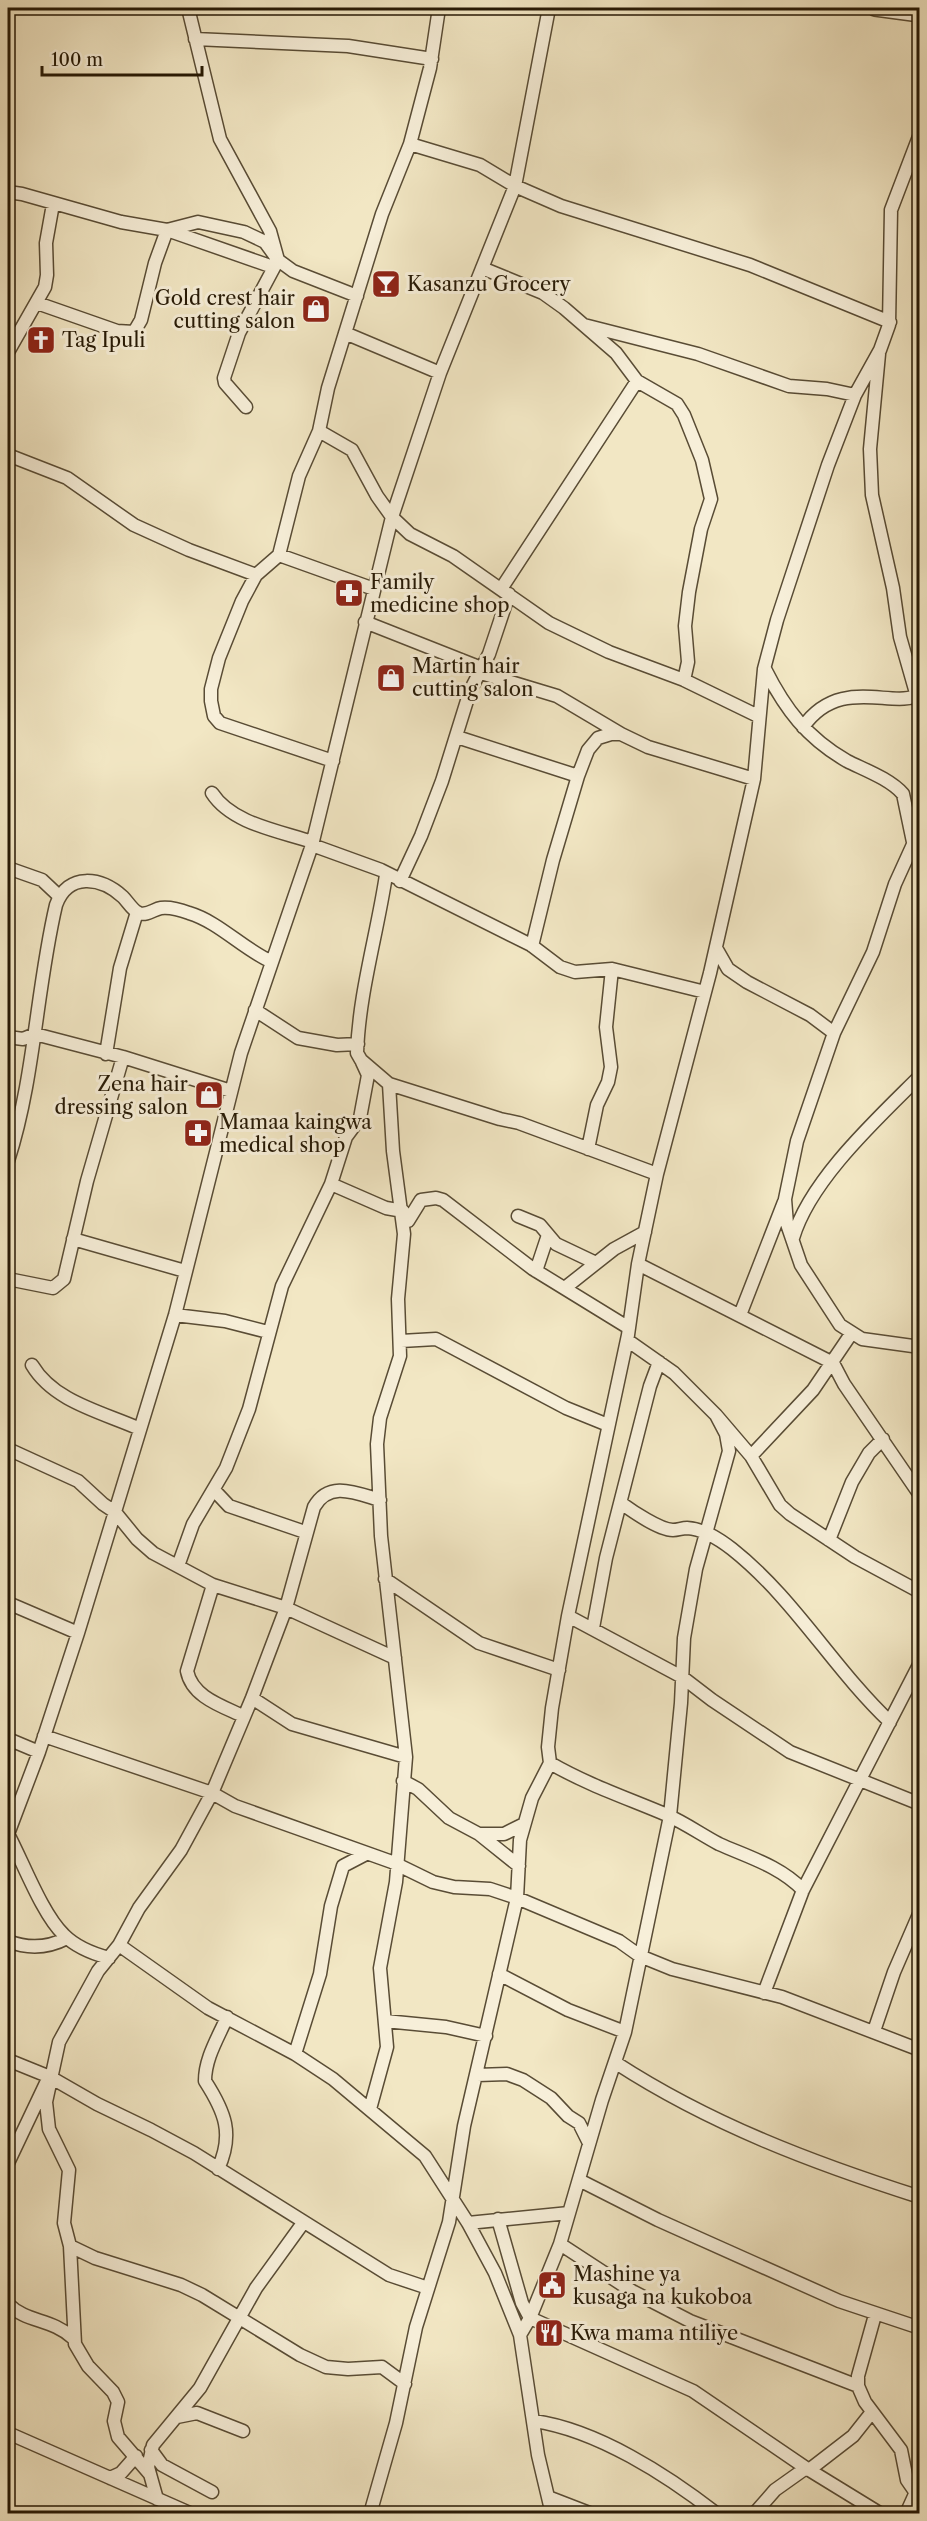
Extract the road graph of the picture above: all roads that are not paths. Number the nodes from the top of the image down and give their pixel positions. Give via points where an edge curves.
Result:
1 (188, 8) edge
2 (439, 8) edge
3 (549, 8) edge
4 (875, 8) edge
5 (920, 14) edge
6 (195, 39) junction
7 (432, 59) junction
8 (920, 134) edge
9 (410, 144) junction
10 (515, 186) junction
11 (8, 192) edge
12 (53, 204) junction
13 (167, 230) junction
14 (276, 264) junction
15 (482, 268) junction
16 (357, 296) junction
17 (37, 303) junction
18 (890, 322) junction
19 (584, 325) junction
20 (345, 333) junction
21 (880, 350) junction
22 (8, 352) edge
23 (440, 373) junction
24 (637, 381) junction
25 (855, 395) junction
26 (246, 407) dead end
27 (319, 431) junction
28 (8, 455) edge
29 (392, 517) junction
30 (279, 555) junction
31 (256, 575) junction
32 (374, 589) junction
33 (505, 592) junction
34 (365, 622) junction
35 (764, 669) junction
36 (482, 671) junction
37 (684, 680) junction
38 (918, 699) edge
39 (759, 716) junction
40 (803, 727) junction
41 (621, 734) junction
42 (457, 737) junction
43 (333, 761) junction
44 (578, 776) junction
45 (754, 779) junction
46 (212, 793) dead end
47 (920, 829) edge
48 (914, 843) junction
49 (312, 844) junction
50 (8, 868) edge
51 (386, 875) junction
52 (400, 880) junction
53 (59, 896) junction
54 (136, 912) junction
55 (532, 946) junction
56 (716, 948) junction
57 (272, 962) junction
58 (612, 969) junction
59 (705, 992) junction
60 (255, 1010) junction
61 (834, 1033) junction
62 (35, 1034) junction
63 (8, 1037) edge
64 (358, 1044) junction
65 (106, 1054) junction
66 (123, 1057) junction
67 (361, 1060) junction
68 (920, 1076) edge
69 (389, 1084) junction
70 (231, 1091) junction
71 (588, 1149) junction
72 (8, 1161) edge
73 (657, 1174) junction
74 (331, 1184) junction
75 (785, 1199) junction
76 (403, 1216) junction
77 (518, 1216) dead end
78 (645, 1232) junction
79 (548, 1235) junction
80 (793, 1238) junction
81 (73, 1239) junction
82 (596, 1263) junction
83 (638, 1264) junction
84 (186, 1270) junction
85 (536, 1271) junction
86 (8, 1279) edge
87 (566, 1287) junction
88 (175, 1315) junction
89 (740, 1316) junction
90 (268, 1332) junction
91 (628, 1334) junction
92 (851, 1334) junction
93 (400, 1341) junction
94 (920, 1347) edge
95 (659, 1362) junction
96 (833, 1363) junction
97 (32, 1365) dead end
98 (716, 1415) junction
99 (608, 1425) junction
100 (140, 1429) junction
101 (883, 1439) junction
102 (8, 1449) edge
103 (751, 1456) junction
104 (214, 1490) junction
105 (920, 1495) edge
106 (380, 1500) junction
107 (621, 1503) junction
108 (115, 1512) junction
109 (305, 1532) junction
110 (705, 1532) junction
111 (829, 1540) junction
112 (178, 1566) junction
113 (385, 1579) junction
114 (213, 1585) junction
115 (920, 1592) edge
116 (8, 1603) edge
117 (286, 1608) junction
118 (568, 1616) junction
119 (593, 1628) junction
120 (78, 1633) junction
121 (395, 1658) junction
122 (920, 1664) edge
123 (559, 1670) junction
124 (682, 1677) junction
125 (252, 1698) junction
126 (243, 1716) junction
127 (890, 1722) junction
128 (44, 1736) junction
129 (8, 1739) edge
130 (39, 1752) junction
131 (406, 1757) junction
132 (550, 1763) junction
133 (403, 1781) junction
134 (860, 1781) junction
135 (213, 1793) junction
136 (920, 1804) edge
137 (670, 1816) junction
138 (524, 1824) junction
139 (8, 1834) edge
140 (479, 1834) junction
141 (366, 1854) junction
142 (397, 1864) junction
143 (519, 1866) junction
144 (803, 1890) junction
145 (517, 1898) junction
146 (920, 1912) edge
147 (67, 1938) junction
148 (8, 1941) edge
149 (119, 1945) junction
150 (640, 1956) junction
151 (109, 1958) junction
152 (499, 1974) junction
153 (764, 1993) junction
154 (227, 2017) junction
155 (385, 2020) junction
156 (874, 2031) junction
157 (625, 2032) junction
158 (486, 2036) junction
159 (920, 2050) edge
160 (295, 2054) junction
161 (8, 2060) edge
162 (616, 2062) junction
163 (477, 2075) junction
164 (50, 2077) junction
165 (370, 2109) junction
166 (589, 2143) junction
167 (8, 2163) edge
168 (218, 2169) junction
169 (579, 2180) junction
170 (920, 2197) edge
171 (452, 2200) junction
172 (569, 2213) junction
173 (498, 2219) junction
174 (303, 2223) junction
175 (468, 2223) junction
176 (560, 2244) junction
177 (70, 2246) junction
178 (428, 2288) junction
179 (8, 2304) edge
180 (875, 2315) junction
181 (240, 2317) junction
182 (530, 2318) junction
183 (920, 2328) edge
184 (520, 2336) junction
185 (73, 2338) junction
186 (405, 2384) junction
187 (858, 2386) junction
188 (872, 2412) junction
189 (173, 2419) junction
190 (534, 2421) junction
191 (243, 2431) dead end
192 (8, 2433) edge
193 (151, 2450) junction
194 (136, 2456) junction
195 (807, 2469) junction
196 (150, 2473) junction
197 (110, 2478) junction
198 (918, 2488) edge
199 (212, 2492) dead end
200 (548, 2497) junction
201 (157, 2499) junction
202 (192, 2514) edge
203 (370, 2514) edge
204 (552, 2514) edge
205 (592, 2514) edge
206 (717, 2514) edge
207 (754, 2514) edge
208 (881, 2514) edge
209 (906, 2514) edge

1 - 6 street
2 - 7 street
3 - 10 street
4 - 5 street
6 - 7 street via 348,46
6 - 14 street via 220,139 270,231
7 - 9 street
8 - 18 street via 891,210
9 - 10 street via 480,165
9 - 16 street via 382,214
10 - 15 street
10 - 18 street via 561,206 750,265
11 - 12 street
12 - 13 street
12 - 17 street via 45,243 46,280
13 - 14 street
13 - 14 street via 198,222 244,232 265,242
13 - 17 street via 134,332 117,331
14 - 16 street
14 - 26 street via 239,333 224,378
15 - 19 street via 543,293
15 - 23 street
16 - 20 street
17 - 22 street
18 - 21 street
19 - 24 street via 616,353
19 - 25 street via 707,356 789,386
20 - 23 street
20 - 27 street
21 - 25 street
21 - 38 street via 870,457 872,495 900,638
23 - 29 street
24 - 33 street
24 - 37 street via 676,404 692,432 709,485 711,499 689,592
25 - 35 street via 802,540
27 - 29 street via 352,450
27 - 30 street via 299,476
28 - 31 street via 67,478 134,525
29 - 32 street
29 - 33 street via 410,534 453,556
30 - 31 street
30 - 32 street
31 - 43 street via 216,667 211,689 214,716 227,726
32 - 34 street
33 - 36 street
33 - 37 street via 549,623 609,652
34 - 36 street
34 - 43 street
35 - 39 street
35 - 40 street
36 - 41 street via 557,696
36 - 42 street via 470,691
37 - 39 street
38 - 40 street via 842,699 818,711
39 - 45 street
40 - 48 street via 844,759 903,794
41 - 44 street via 598,738 588,750
41 - 45 street via 648,747
42 - 44 street
42 - 52 street via 421,836
43 - 49 street
44 - 55 street
45 - 56 street
46 - 49 street via 224,807 247,821
47 - 48 street
48 - 61 street via 895,884 873,952
49 - 51 street
49 - 57 street
50 - 53 street via 42,880
51 - 52 street
51 - 64 street via 363,985
52 - 55 street
53 - 54 street via 73,883 91,881 115,891
53 - 62 street via 38,995
54 - 57 street via 144,914 162,908 198,916
54 - 65 street via 120,968
55 - 58 street via 560,967 575,972
56 - 59 street
56 - 61 street via 728,969 810,1015
57 - 60 street
58 - 59 street
58 - 71 street via 606,1027 611,1067
59 - 73 street
60 - 64 street via 298,1038 337,1045
60 - 70 street
61 - 75 street via 797,1141
62 - 63 street via 22,1039
62 - 65 street
62 - 72 street via 27,1090
64 - 67 street
65 - 66 street
66 - 70 street
66 - 81 street
67 - 69 street
67 - 74 street via 368,1075 363,1110 346,1137
68 - 80 street via 853,1144 798,1221
69 - 71 street via 519,1123
69 - 76 street via 393,1151
70 - 84 street
71 - 73 street
73 - 78 street
74 - 76 street
74 - 90 street via 282,1286
75 - 80 street via 787,1224
75 - 89 street
76 - 85 street via 408,1221 421,1200 443,1200
76 - 93 street via 398,1299
77 - 79 street via 540,1225
78 - 82 street
78 - 83 street
79 - 82 street via 556,1244
79 - 85 street
80 - 92 street via 801,1265 819,1296
81 - 84 street
81 - 86 street via 64,1279 57,1286
82 - 87 street
83 - 89 street
83 - 91 street
84 - 88 street
85 - 87 street
87 - 91 street
88 - 90 street via 225,1321
88 - 100 street
89 - 96 street
90 - 104 street via 255,1392
91 - 95 street
91 - 99 street
92 - 94 street
92 - 96 street
93 - 99 street via 436,1339 566,1408
93 - 106 street via 397,1368 380,1418
95 - 98 street
95 - 107 street
96 - 101 street
96 - 103 street
97 - 100 street via 46,1384 65,1397
98 - 103 street
98 - 110 street via 729,1451
99 - 118 street
100 - 108 street
101 - 105 street
101 - 111 street via 852,1482
102 - 108 street via 73,1478
103 - 111 street via 780,1505
104 - 109 street via 229,1506
104 - 112 street via 193,1524
106 - 109 street via 341,1489 322,1495
106 - 113 street
107 - 110 street via 672,1531 686,1528
107 - 119 street
108 - 112 street via 136,1539
108 - 120 street
109 - 117 street
110 - 124 street via 684,1638
110 - 127 street via 731,1549 777,1590 862,1695
111 - 115 street
112 - 114 street
113 - 121 street
113 - 123 street via 478,1642
114 - 117 street
114 - 126 street via 187,1671 189,1681 196,1691
116 - 120 street
117 - 121 street
117 - 125 street
118 - 119 street
118 - 123 street
119 - 124 street
120 - 128 street
121 - 131 street
122 - 127 street
123 - 132 street via 548,1747
124 - 134 street via 770,1740
124 - 137 street
125 - 126 street
125 - 131 street via 292,1724
126 - 135 street
127 - 134 street
128 - 130 street
128 - 135 street
129 - 130 street
130 - 139 street
131 - 133 street
132 - 137 street via 595,1788
132 - 138 street
133 - 140 street via 418,1789 449,1818
133 - 142 street
134 - 136 street
134 - 144 street
135 - 141 street via 235,1806
135 - 149 street
137 - 144 street via 779,1871
137 - 150 street
138 - 140 street via 504,1834
138 - 143 street
139 - 147 street via 50,1917
140 - 143 street
141 - 142 street
141 - 160 street via 343,1866 331,1906 320,1974
142 - 145 street via 443,1885 490,1889
142 - 155 street via 380,1968
143 - 145 street
144 - 153 street
145 - 150 street via 628,1946
145 - 152 street
146 - 156 street
147 - 148 street via 31,1947
147 - 151 street
149 - 151 street
149 - 154 street via 208,2008
150 - 153 street via 701,1978
150 - 157 street
151 - 164 street via 64,2032
152 - 157 street via 568,2010
152 - 158 street
153 - 156 street
154 - 160 street
154 - 168 street via 205,2075 226,2120 224,2155
155 - 158 street
155 - 165 street via 387,2047
156 - 159 street
157 - 162 street
158 - 163 street
160 - 165 street
161 - 164 street
162 - 166 street
162 - 170 street via 725,2124 808,2160
163 - 166 street via 507,2074 522,2080 551,2098 579,2123
163 - 171 street
164 - 167 street
164 - 168 street
164 - 177 street via 46,2115 69,2170 64,2223
165 - 171 street via 425,2156
166 - 169 street
168 - 174 street
169 - 172 street
169 - 180 street via 658,2220
171 - 175 street
171 - 178 street
172 - 173 street via 547,2218
172 - 176 street
173 - 175 street
173 - 182 street
174 - 178 street via 397,2280
174 - 181 street
175 - 184 street via 495,2273
176 - 182 street
176 - 187 street via 632,2291 690,2321
177 - 181 street via 95,2258 181,2285
177 - 185 street
178 - 186 street
179 - 185 street via 17,2312 58,2325
180 - 183 street
180 - 187 street
181 - 186 street via 326,2367 382,2367
181 - 189 street via 200,2388
182 - 184 street
182 - 195 street via 693,2391
184 - 190 street
185 - 194 street via 88,2366 113,2392 118,2404 114,2421 118,2437
186 - 203 street
187 - 188 street
188 - 195 street via 852,2436
188 - 198 street via 901,2450 907,2480
189 - 191 street via 197,2413
189 - 193 street
190 - 200 street
190 - 206 street via 552,2424 646,2466
192 - 197 street
193 - 196 street
193 - 199 street via 162,2464
194 - 196 street
194 - 197 street
195 - 207 street via 775,2490
195 - 208 street
196 - 201 street
197 - 201 street
198 - 209 street
200 - 204 street
200 - 205 street
201 - 202 street

